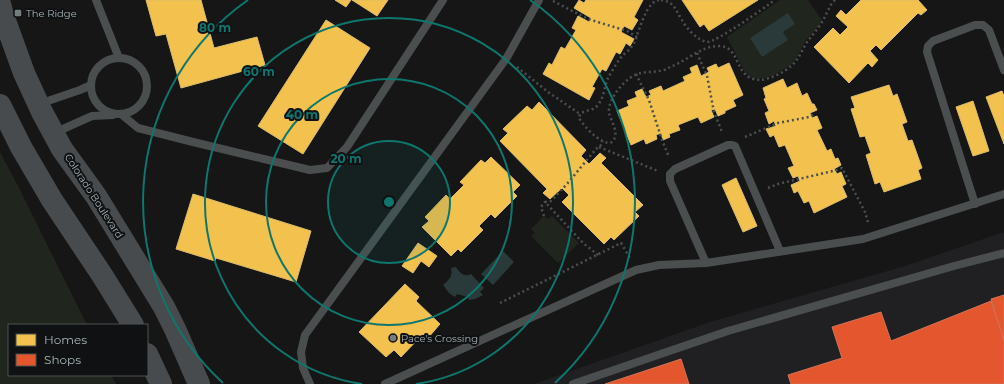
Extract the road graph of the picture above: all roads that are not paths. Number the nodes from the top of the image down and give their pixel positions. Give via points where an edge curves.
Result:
1 (96, 0) edge
2 (443, 0) edge
3 (539, 0) edge
4 (0, 4) edge
5 (119, 58) junction
6 (1004, 70) edge
7 (91, 85) junction
8 (38, 105) junction
9 (3, 111) edge
10 (119, 114) junction
11 (53, 134) junction
12 (21, 147) junction
13 (1004, 194) edge
14 (976, 204) junction
15 (780, 251) junction
16 (1004, 253) edge
17 (706, 263) junction
18 (132, 324) edge
19 (148, 356) edge
20 (161, 384) edge
21 (199, 384) edge
22 (310, 384) edge
23 (385, 384) edge
24 (573, 384) edge

1 - 5 lane
2 - 10 lane via 347,147 327,168 310,170 138,128
3 - 22 lane via 506,59 305,335 301,352 303,368
4 - 8 street, Colorado Boulevard
5 - 7 lane via 103,63 92,77
5 - 10 lane via 137,65 143,72 147,90 138,106 130,112
6 - 14 lane via 989,30 983,26 974,25 933,41 928,46 927,52
7 - 8 lane
7 - 10 lane via 95,102 101,108
8 - 9 street
8 - 11 street, Colorado Boulevard
9 - 12 street
10 - 11 lane via 92,116
11 - 12 street
11 - 21 street, Colorado Boulevard via 96,196 164,307
12 - 18 street
13 - 14 lane
14 - 15 lane via 863,239
15 - 17 lane
15 - 17 lane via 731,146 675,169 670,174 670,181
16 - 24 lane via 728,331
17 - 23 lane via 658,265 636,270
19 - 20 street

